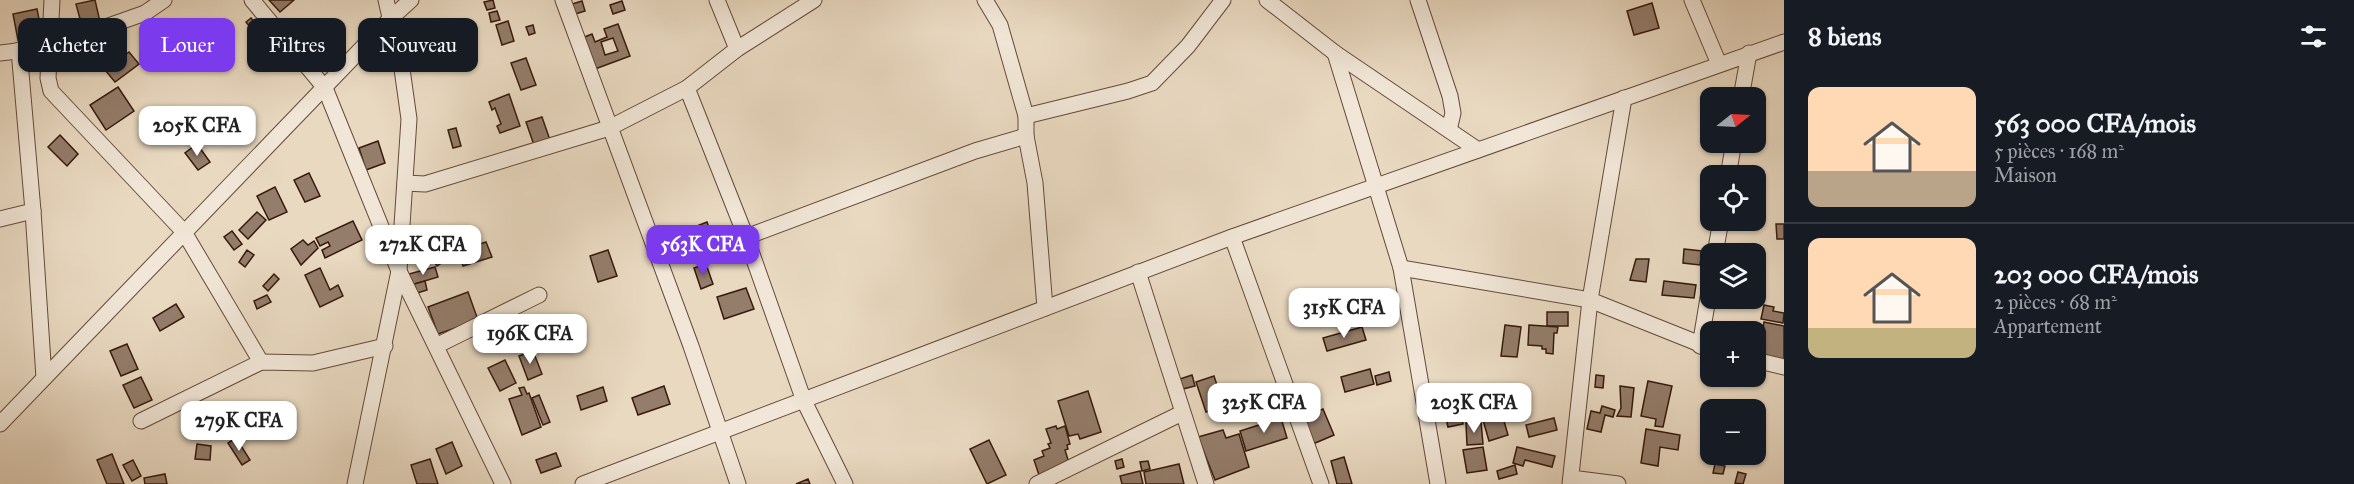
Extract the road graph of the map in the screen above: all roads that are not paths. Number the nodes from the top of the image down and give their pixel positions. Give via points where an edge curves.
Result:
1 (52, 0) edge
2 (164, 0) edge
3 (252, 0) edge
4 (386, 0) edge
5 (411, 0) edge
6 (563, 0) edge
7 (717, 0) edge
8 (814, 0) edge
9 (985, 0) edge
10 (1223, 0) edge
11 (1268, 0) edge
12 (1418, 0) edge
13 (1692, 0) edge
14 (51, 18) edge
15 (390, 18) edge
16 (391, 18) edge
17 (127, 19) edge
18 (1784, 42) edge
19 (738, 49) junction
20 (18, 50) edge
21 (0, 53) edge
22 (358, 53) edge
23 (1335, 53) junction
24 (1749, 53) junction
25 (1719, 64) junction
26 (21, 72) edge
27 (48, 72) edge
28 (402, 72) edge
29 (1744, 87) edge
30 (325, 88) junction
31 (687, 88) junction
32 (1624, 98) junction
33 (1026, 116) junction
34 (609, 128) junction
35 (1449, 130) junction
36 (1026, 136) junction
37 (1478, 150) junction
38 (405, 183) junction
39 (1378, 186) junction
40 (33, 211) junction
41 (0, 219) edge
42 (184, 232) junction
43 (746, 237) junction
44 (1232, 237) junction
45 (1401, 268) junction
46 (399, 271) junction
47 (1138, 272) junction
48 (539, 295) dead end
49 (1590, 300) junction
50 (1045, 308) junction
51 (1700, 345) edge
52 (385, 346) junction
53 (436, 346) junction
54 (261, 362) junction
55 (1766, 363) edge
56 (1784, 367) edge
57 (44, 378) junction
58 (804, 401) junction
59 (1182, 413) junction
60 (141, 421) dead end
61 (0, 424) edge
62 (719, 432) junction
63 (611, 479) edge
64 (1571, 481) edge
65 (355, 484) edge
66 (503, 484) edge
67 (583, 484) edge
68 (738, 484) edge
69 (845, 484) edge
70 (1037, 484) edge
71 (1206, 484) edge
72 (1321, 484) edge
73 (1438, 484) edge
74 (1618, 484) edge

1 - 14 street
2 - 17 street
3 - 30 street
4 - 15 street
5 - 16 street
6 - 34 street
7 - 19 street
8 - 19 street
9 - 33 street via 1000,25
10 - 33 street via 1188,46 1152,83
11 - 23 street
12 - 35 street via 1450,96 1453,113
13 - 25 street
18 - 24 street
19 - 31 street
20 - 21 street
22 - 30 street
23 - 35 street
23 - 39 street
24 - 25 street
24 - 29 street
25 - 32 street
26 - 40 street
27 - 42 street via 51,91
28 - 38 street via 409,119
30 - 42 street
30 - 46 street
31 - 34 street
31 - 43 street
32 - 37 street
32 - 49 street
33 - 36 street
34 - 38 street via 425,184
34 - 62 street
35 - 37 street
36 - 43 street via 975,151
36 - 50 street via 1035,183
37 - 39 street
38 - 46 street
39 - 44 street
39 - 45 street
40 - 41 street
40 - 57 street
42 - 54 street
42 - 57 street
43 - 58 street
44 - 47 street
44 - 72 street
45 - 49 street
45 - 73 street
46 - 52 street
46 - 53 street
47 - 50 street
47 - 59 street
48 - 53 street
49 - 51 street
49 - 64 street
50 - 58 street
52 - 54 street via 313,363
52 - 65 street
53 - 66 street
54 - 60 street
55 - 56 street
57 - 61 street
58 - 62 street
58 - 69 street
59 - 70 street
59 - 71 street
62 - 63 street
62 - 68 street
63 - 67 street
64 - 74 street

